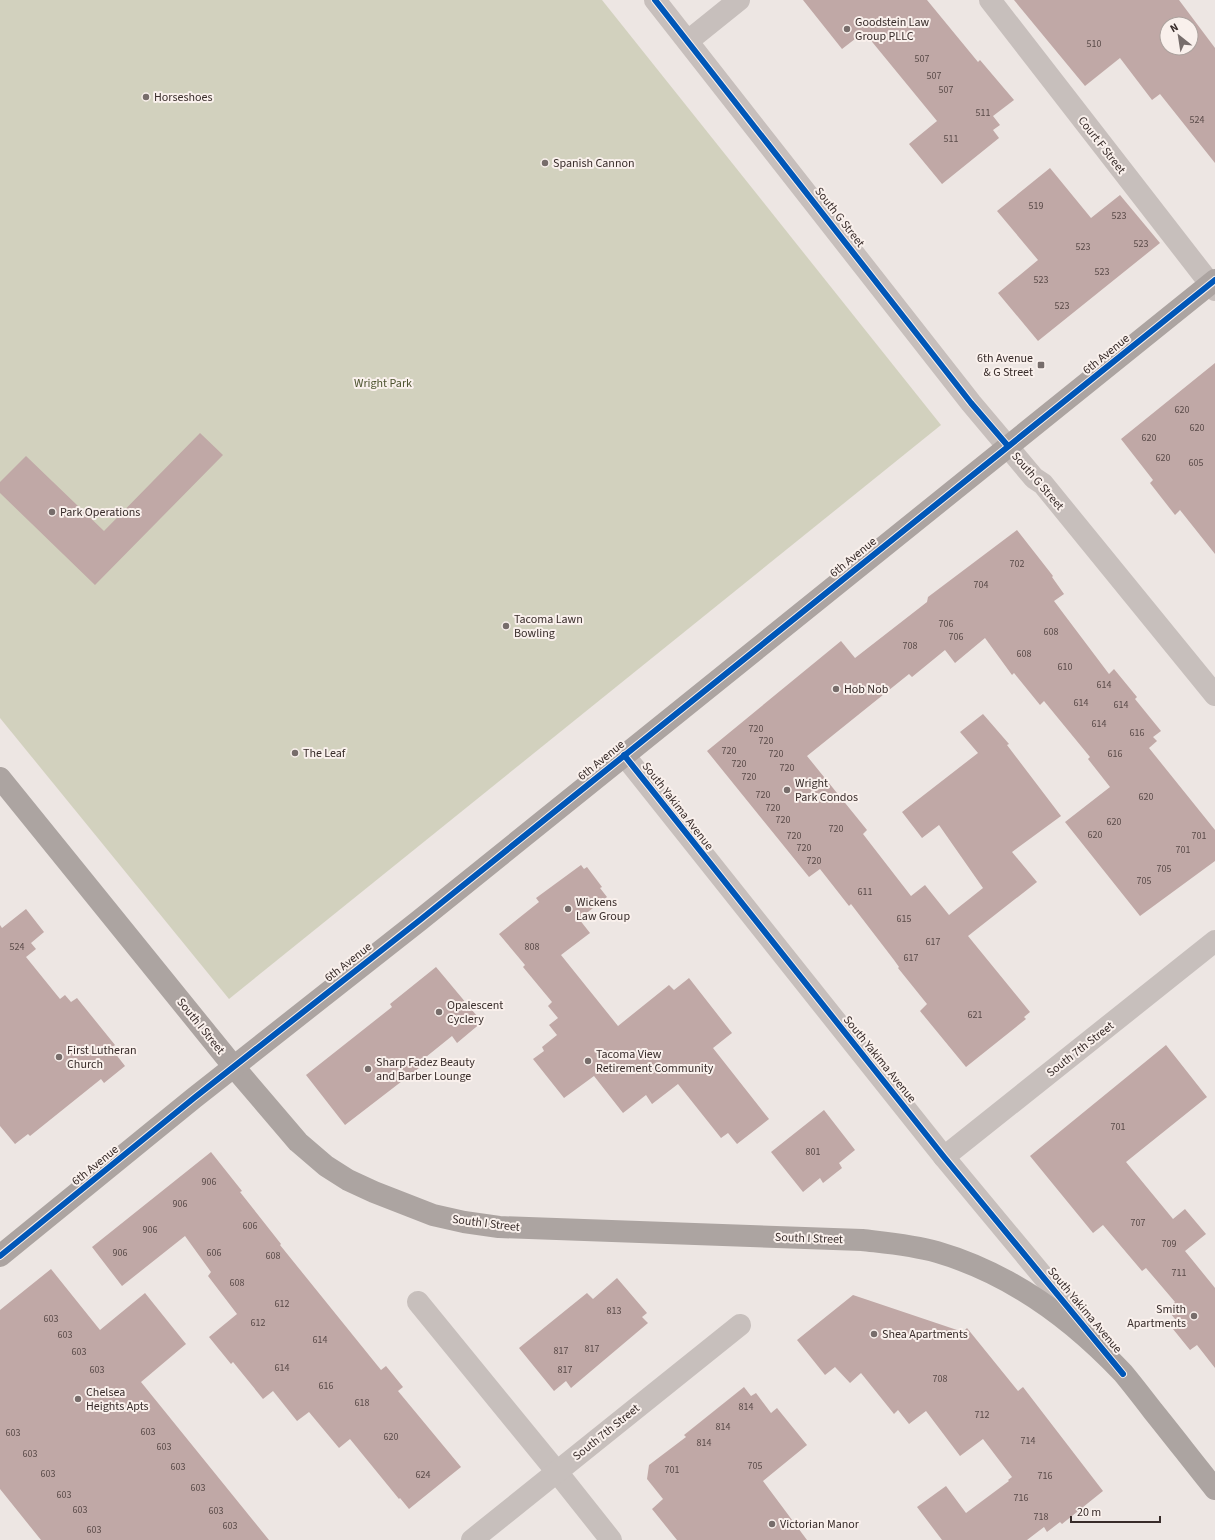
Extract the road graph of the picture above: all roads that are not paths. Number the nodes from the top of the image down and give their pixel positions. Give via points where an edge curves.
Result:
1 (655, 0) edge
2 (739, 0) edge
3 (990, 0) edge
4 (688, 41) junction
5 (1213, 285) edge
6 (1008, 446) junction
7 (1215, 696) edge
8 (624, 755) junction
9 (0, 778) edge
10 (1215, 941) edge
11 (234, 1067) junction
12 (944, 1157) junction
13 (0, 1256) edge
14 (418, 1302) dead end
15 (740, 1324) dead end
16 (1123, 1374) junction
17 (557, 1472) junction
18 (1215, 1489) edge
19 (472, 1540) edge
20 (611, 1540) edge

1 - 4 street, South G Street
2 - 4 street
3 - 5 street, Court F Street
4 - 6 street, South G Street via 971,403
5 - 6 main road, 6th Avenue
6 - 7 street, South G Street via 1034,478 1043,484
6 - 8 main road, 6th Avenue
8 - 11 main road, 6th Avenue
8 - 12 street, South Yakima Avenue
9 - 11 main road, South I Street
10 - 12 street, South 7th Street
11 - 13 main road, 6th Avenue
11 - 16 main road, South I Street via 298,1142 326,1166 374,1192 433,1215 499,1227 862,1240 902,1244 937,1252 971,1264 1040,1302 1093,1344
12 - 16 street, South Yakima Avenue
14 - 17 street
15 - 17 street, South 7th Street
16 - 18 main road, South Yakima Avenue
17 - 19 street, South 7th Street
17 - 20 street

